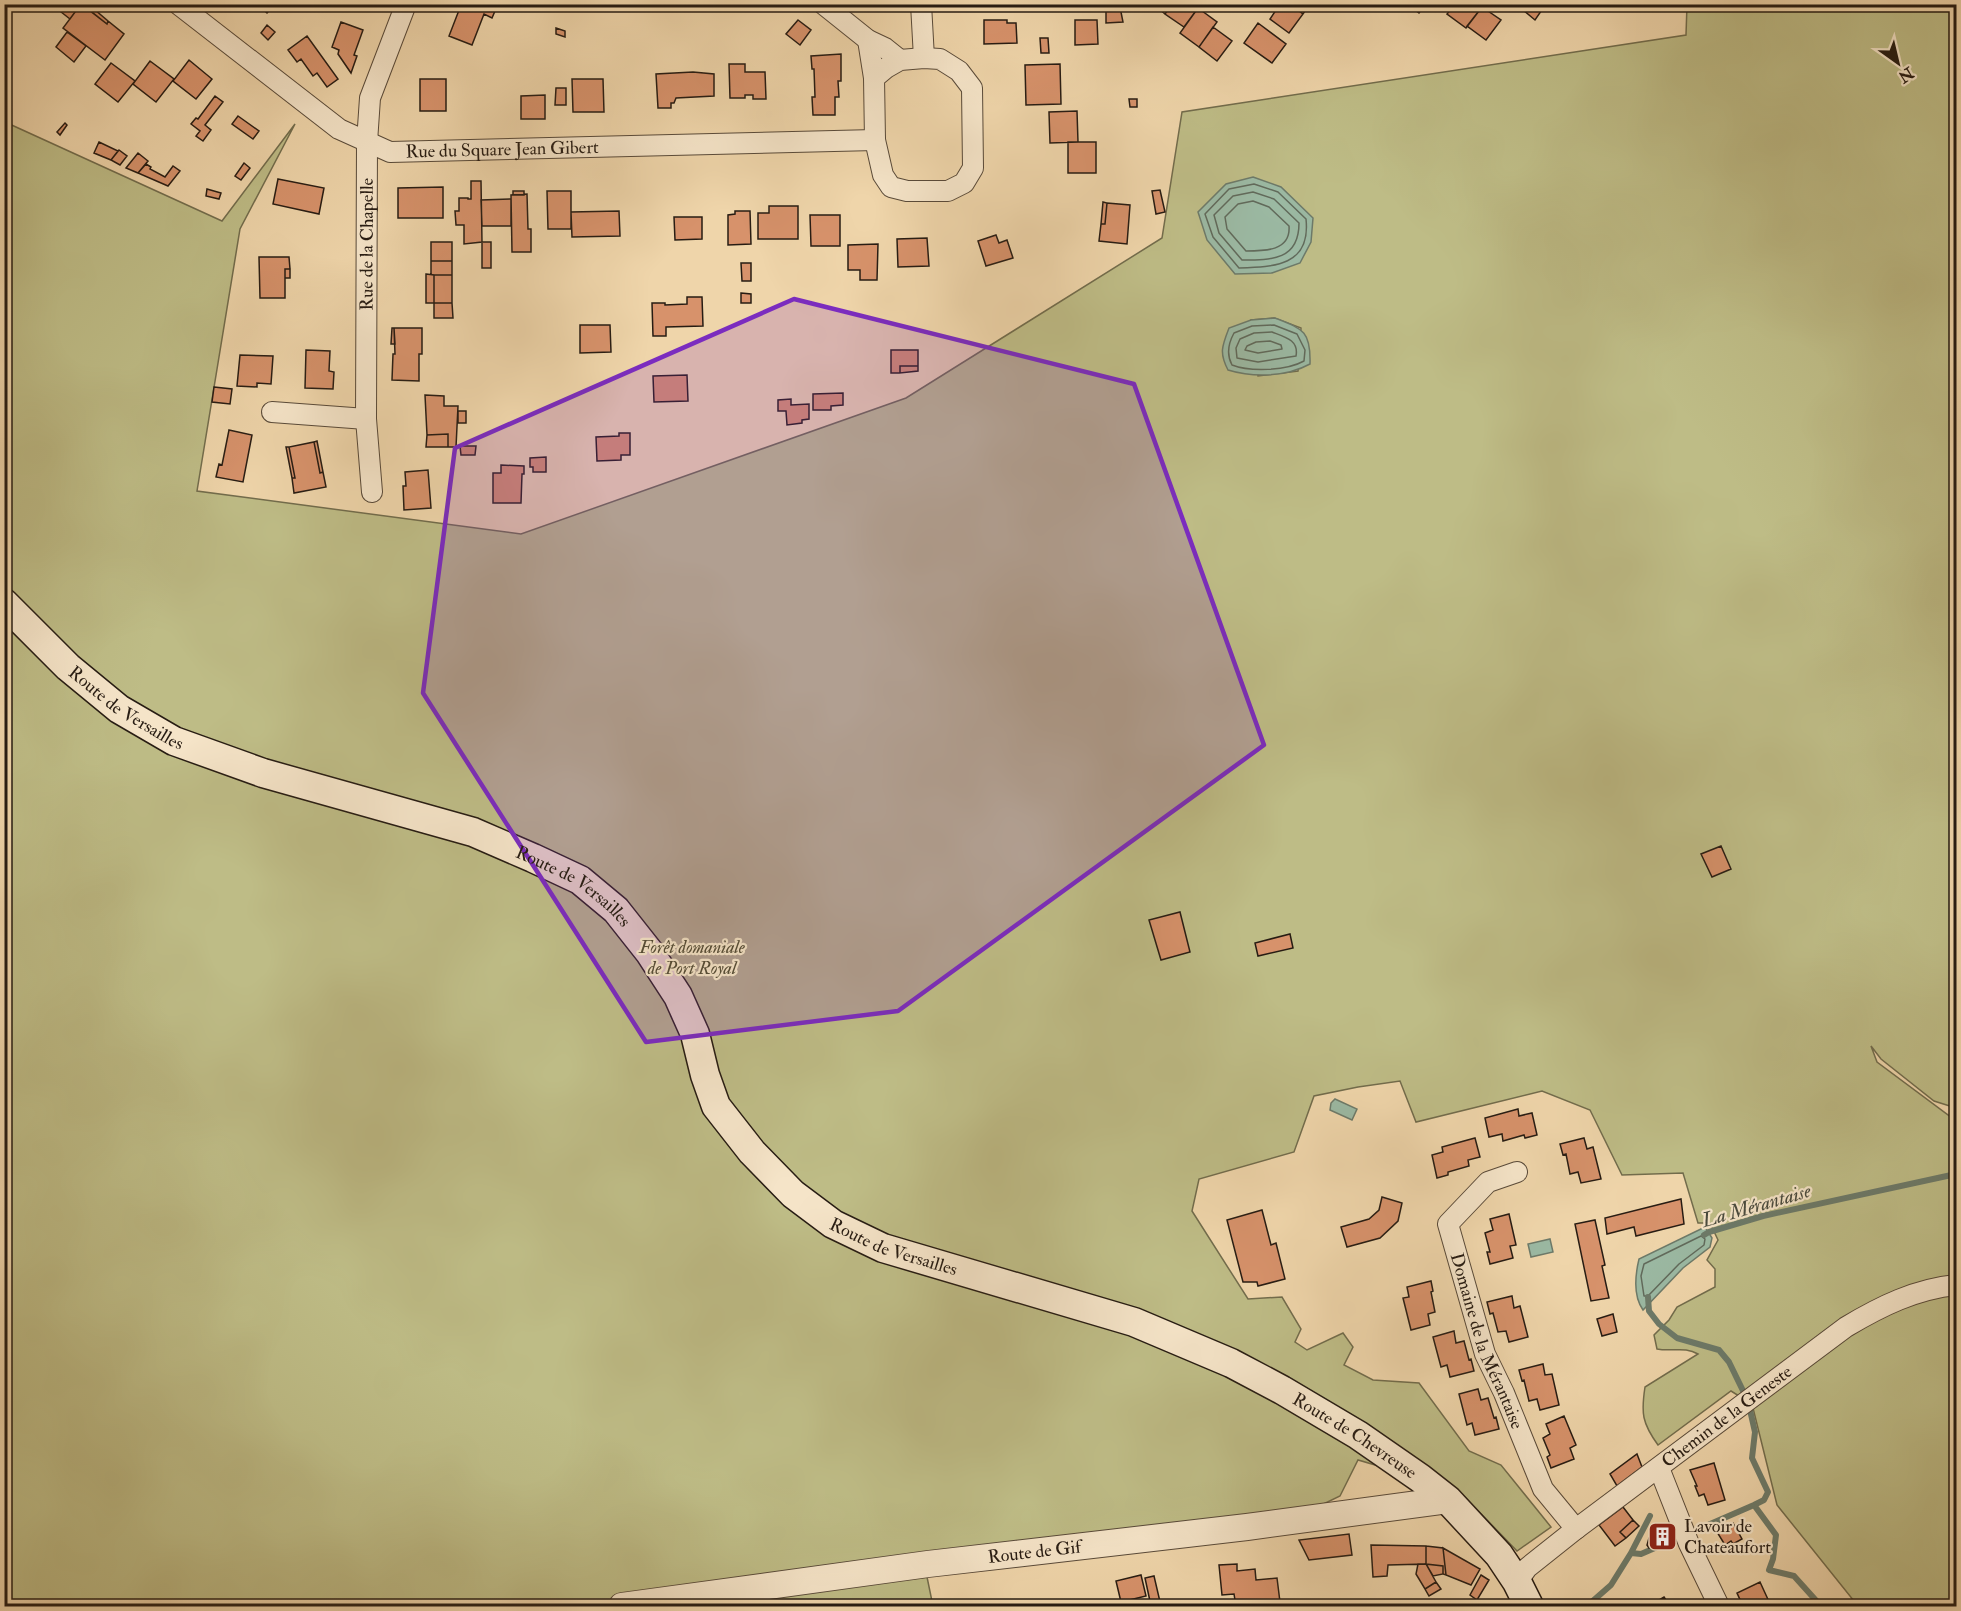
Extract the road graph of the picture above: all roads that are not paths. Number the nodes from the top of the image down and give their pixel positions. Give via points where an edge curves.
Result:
1 (178, 4) edge
2 (406, 4) edge
3 (823, 4) edge
4 (921, 4) edge
5 (868, 40) junction
6 (924, 58) junction
7 (900, 60) junction
8 (874, 78) junction
9 (874, 140) junction
10 (367, 142) junction
11 (272, 412) dead end
12 (366, 419) junction
13 (372, 492) dead end
14 (4, 603) edge
15 (1517, 1172) dead end
16 (1956, 1285) edge
17 (1134, 1322) joint
18 (1659, 1468) junction
19 (1448, 1500) junction
20 (1576, 1529) junction
21 (1523, 1594) edge
22 (622, 1606) edge
23 (1719, 1606) edge

1 - 10 street, Rue du Square Jean Gibert via 339,129
2 - 10 street, Rue de la Chapelle via 370,98
3 - 5 street
4 - 6 street
5 - 7 street
5 - 8 street
6 - 7 street
6 - 9 street via 940,59 950,65 972,88 973,168 964,183 948,191 891,187 883,175
7 - 8 street
8 - 9 street
9 - 10 street, Rue du Square Jean Gibert via 390,152
10 - 12 street, Rue de la Chapelle
11 - 12 street
12 - 13 street, Rue de la Chapelle
14 - 17 main road, Route de Versailles via 68,668 119,709 174,741 263,773 473,832 580,880 616,910 678,996 695,1034 717,1106 752,1152 793,1194 833,1224 883,1248
15 - 20 street, Domaine de la Mérantaise via 1488,1182 1448,1224 1485,1354 1543,1490
16 - 18 street, Chemin de la Geneste via 1908,1296 1846,1327
17 - 19 main road, Route de Chevreuse via 1231,1363 1282,1390 1358,1435
18 - 20 street, Chemin de la Geneste
18 - 23 street
19 - 21 main road, Route de Chevreuse via 1499,1555
19 - 22 street, Route de Gif
20 - 21 street, Chemin de la Geneste via 1527,1568

